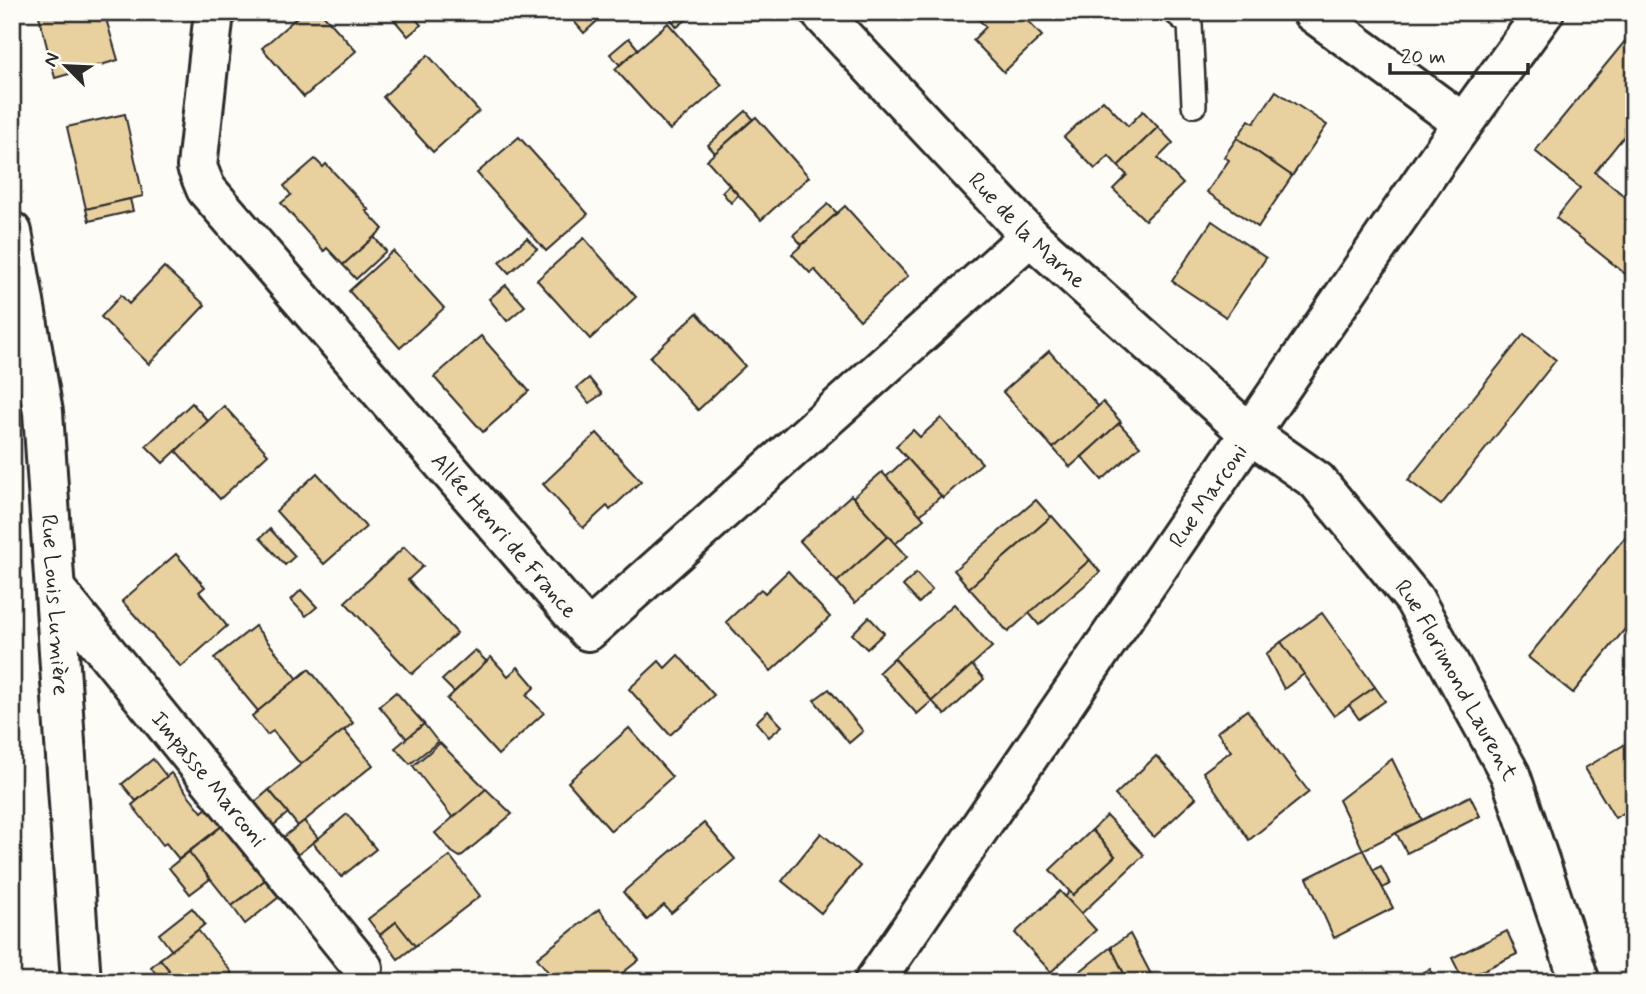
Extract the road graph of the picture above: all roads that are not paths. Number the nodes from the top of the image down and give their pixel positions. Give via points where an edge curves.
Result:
1 (214, 12) edge
2 (820, 12) edge
3 (1175, 12) edge
4 (1312, 12) edge
5 (1544, 12) edge
6 (1194, 105) dead end
7 (1463, 124) junction
8 (12, 232) edge
9 (1030, 236) junction
10 (1250, 434) junction
11 (56, 590) junction
12 (363, 968) dead end
13 (81, 982) edge
14 (874, 982) edge
15 (1580, 982) edge

1 - 9 street, Allée Henri de France via 197,167 206,190 588,631
2 - 9 street, Rue de la Marne
3 - 6 lane via 1190,24
4 - 7 street
5 - 7 street, Rue Marconi
7 - 10 street, Rue Marconi
8 - 11 street, Rue Louis Lumière via 43,412
9 - 10 street, Rue de la Marne
10 - 14 street, Rue Marconi
10 - 15 street, Rue Florimond Laurent via 1317,481 1414,599 1510,774
11 - 12 street, Impasse Marconi
11 - 13 street, Rue Louis Lumière

